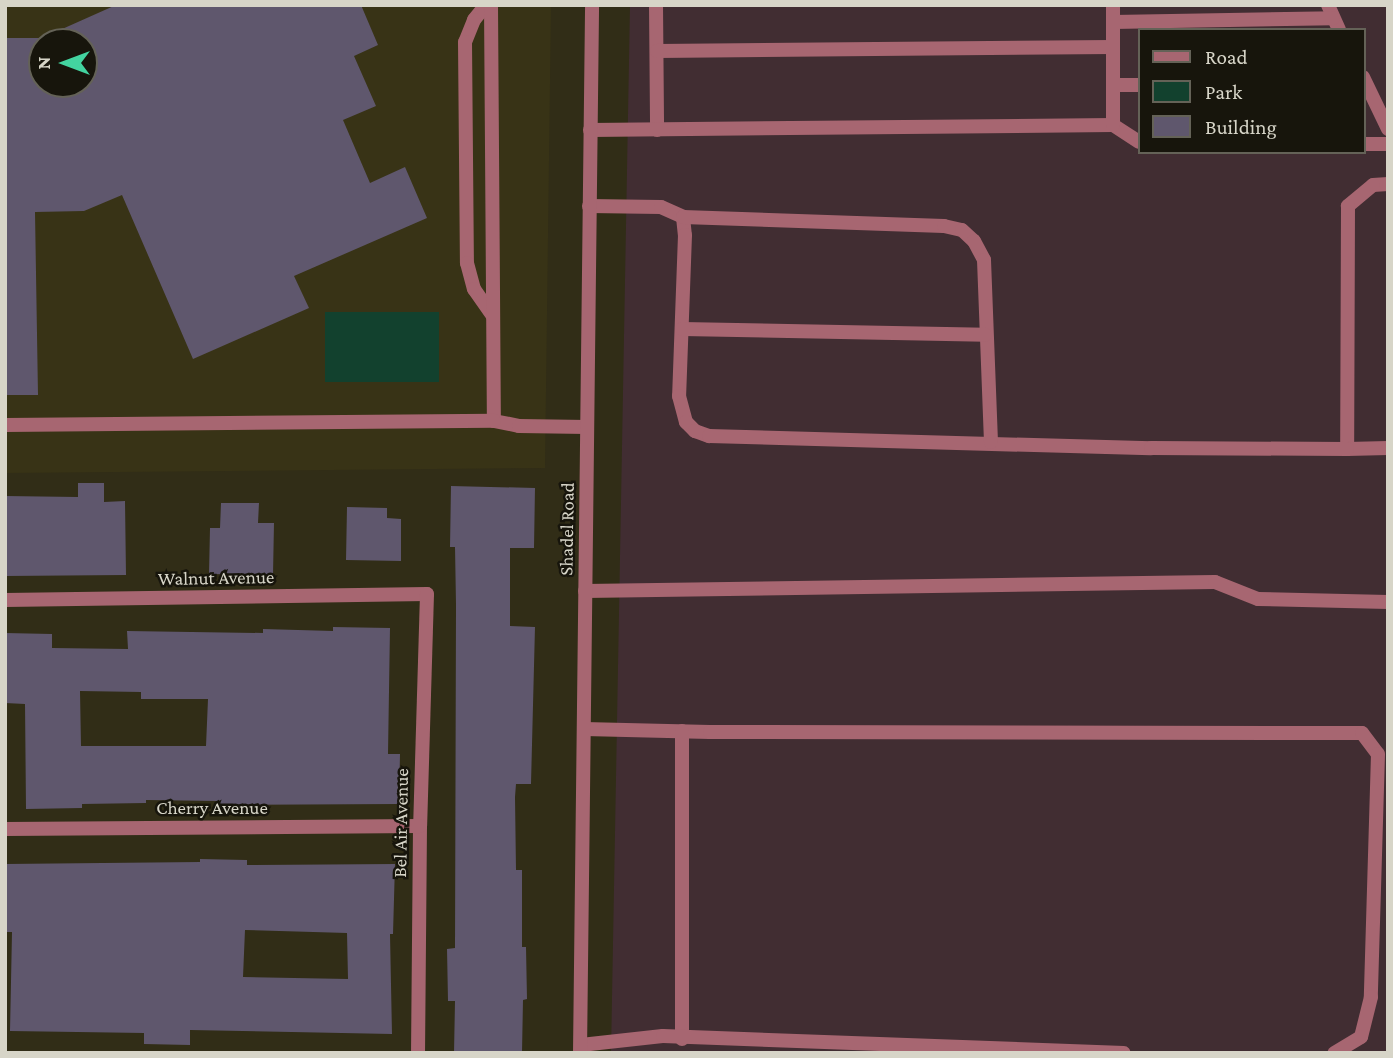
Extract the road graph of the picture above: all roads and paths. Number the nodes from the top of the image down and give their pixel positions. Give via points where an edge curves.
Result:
1 (489, 5) edge
2 (592, 5) edge
3 (656, 5) edge
4 (1113, 5) edge
5 (1334, 18) edge
6 (1113, 22) junction
7 (1113, 47) junction
8 (657, 51) junction
9 (1365, 83) edge
10 (1113, 85) junction
11 (1138, 85) edge
12 (1113, 125) junction
13 (1388, 129) edge
14 (590, 130) junction
15 (657, 130) junction
16 (1138, 141) edge
17 (1365, 144) edge
18 (1388, 144) edge
19 (1388, 184) edge
20 (589, 206) junction
21 (683, 217) junction
22 (493, 316) junction
23 (682, 329) junction
24 (985, 335) junction
25 (494, 421) junction
26 (5, 425) edge
27 (587, 427) junction
28 (991, 442) junction
29 (1388, 448) edge
30 (1348, 449) junction
31 (586, 591) junction
32 (427, 594) joint
33 (5, 600) edge
34 (1388, 602) edge
35 (584, 729) junction
36 (682, 731) junction
37 (420, 826) junction
38 (5, 829) edge
39 (682, 1038) junction
40 (580, 1049) edge
41 (418, 1053) edge
42 (1124, 1053) edge
43 (1334, 1053) edge

1 - 22 street
1 - 22 street via 474,20 465,42 467,263 474,289
2 - 14 street, Shadel Road
3 - 8 street
4 - 6 street
5 - 6 street
6 - 7 street
7 - 8 street
7 - 10 street
8 - 15 street
9 - 13 street
10 - 11 street
10 - 12 street
12 - 15 street
12 - 16 street
14 - 15 street
14 - 20 street, Shadel Road
17 - 18 street
19 - 30 street via 1373,185 1348,206
20 - 21 street via 661,207
20 - 27 street, Shadel Road
21 - 23 street
21 - 24 street via 962,230 984,260
22 - 25 street
23 - 24 street
23 - 28 street via 679,396 686,422 695,431 709,436
24 - 28 street
25 - 26 street
25 - 27 street
27 - 31 street, Shadel Road
28 - 30 street
29 - 30 street
31 - 34 street via 1215,582 1258,599
31 - 35 street, Shadel Road
32 - 33 street, Walnut Avenue
32 - 37 street, Bel Air Avenue
35 - 36 street
35 - 40 street, Shadel Road
36 - 39 street
36 - 43 street via 1362,733 1378,754 1371,997 1361,1037
37 - 38 street, Cherry Avenue
37 - 41 street, Bel Air Avenue
39 - 40 street via 663,1036
39 - 42 street

